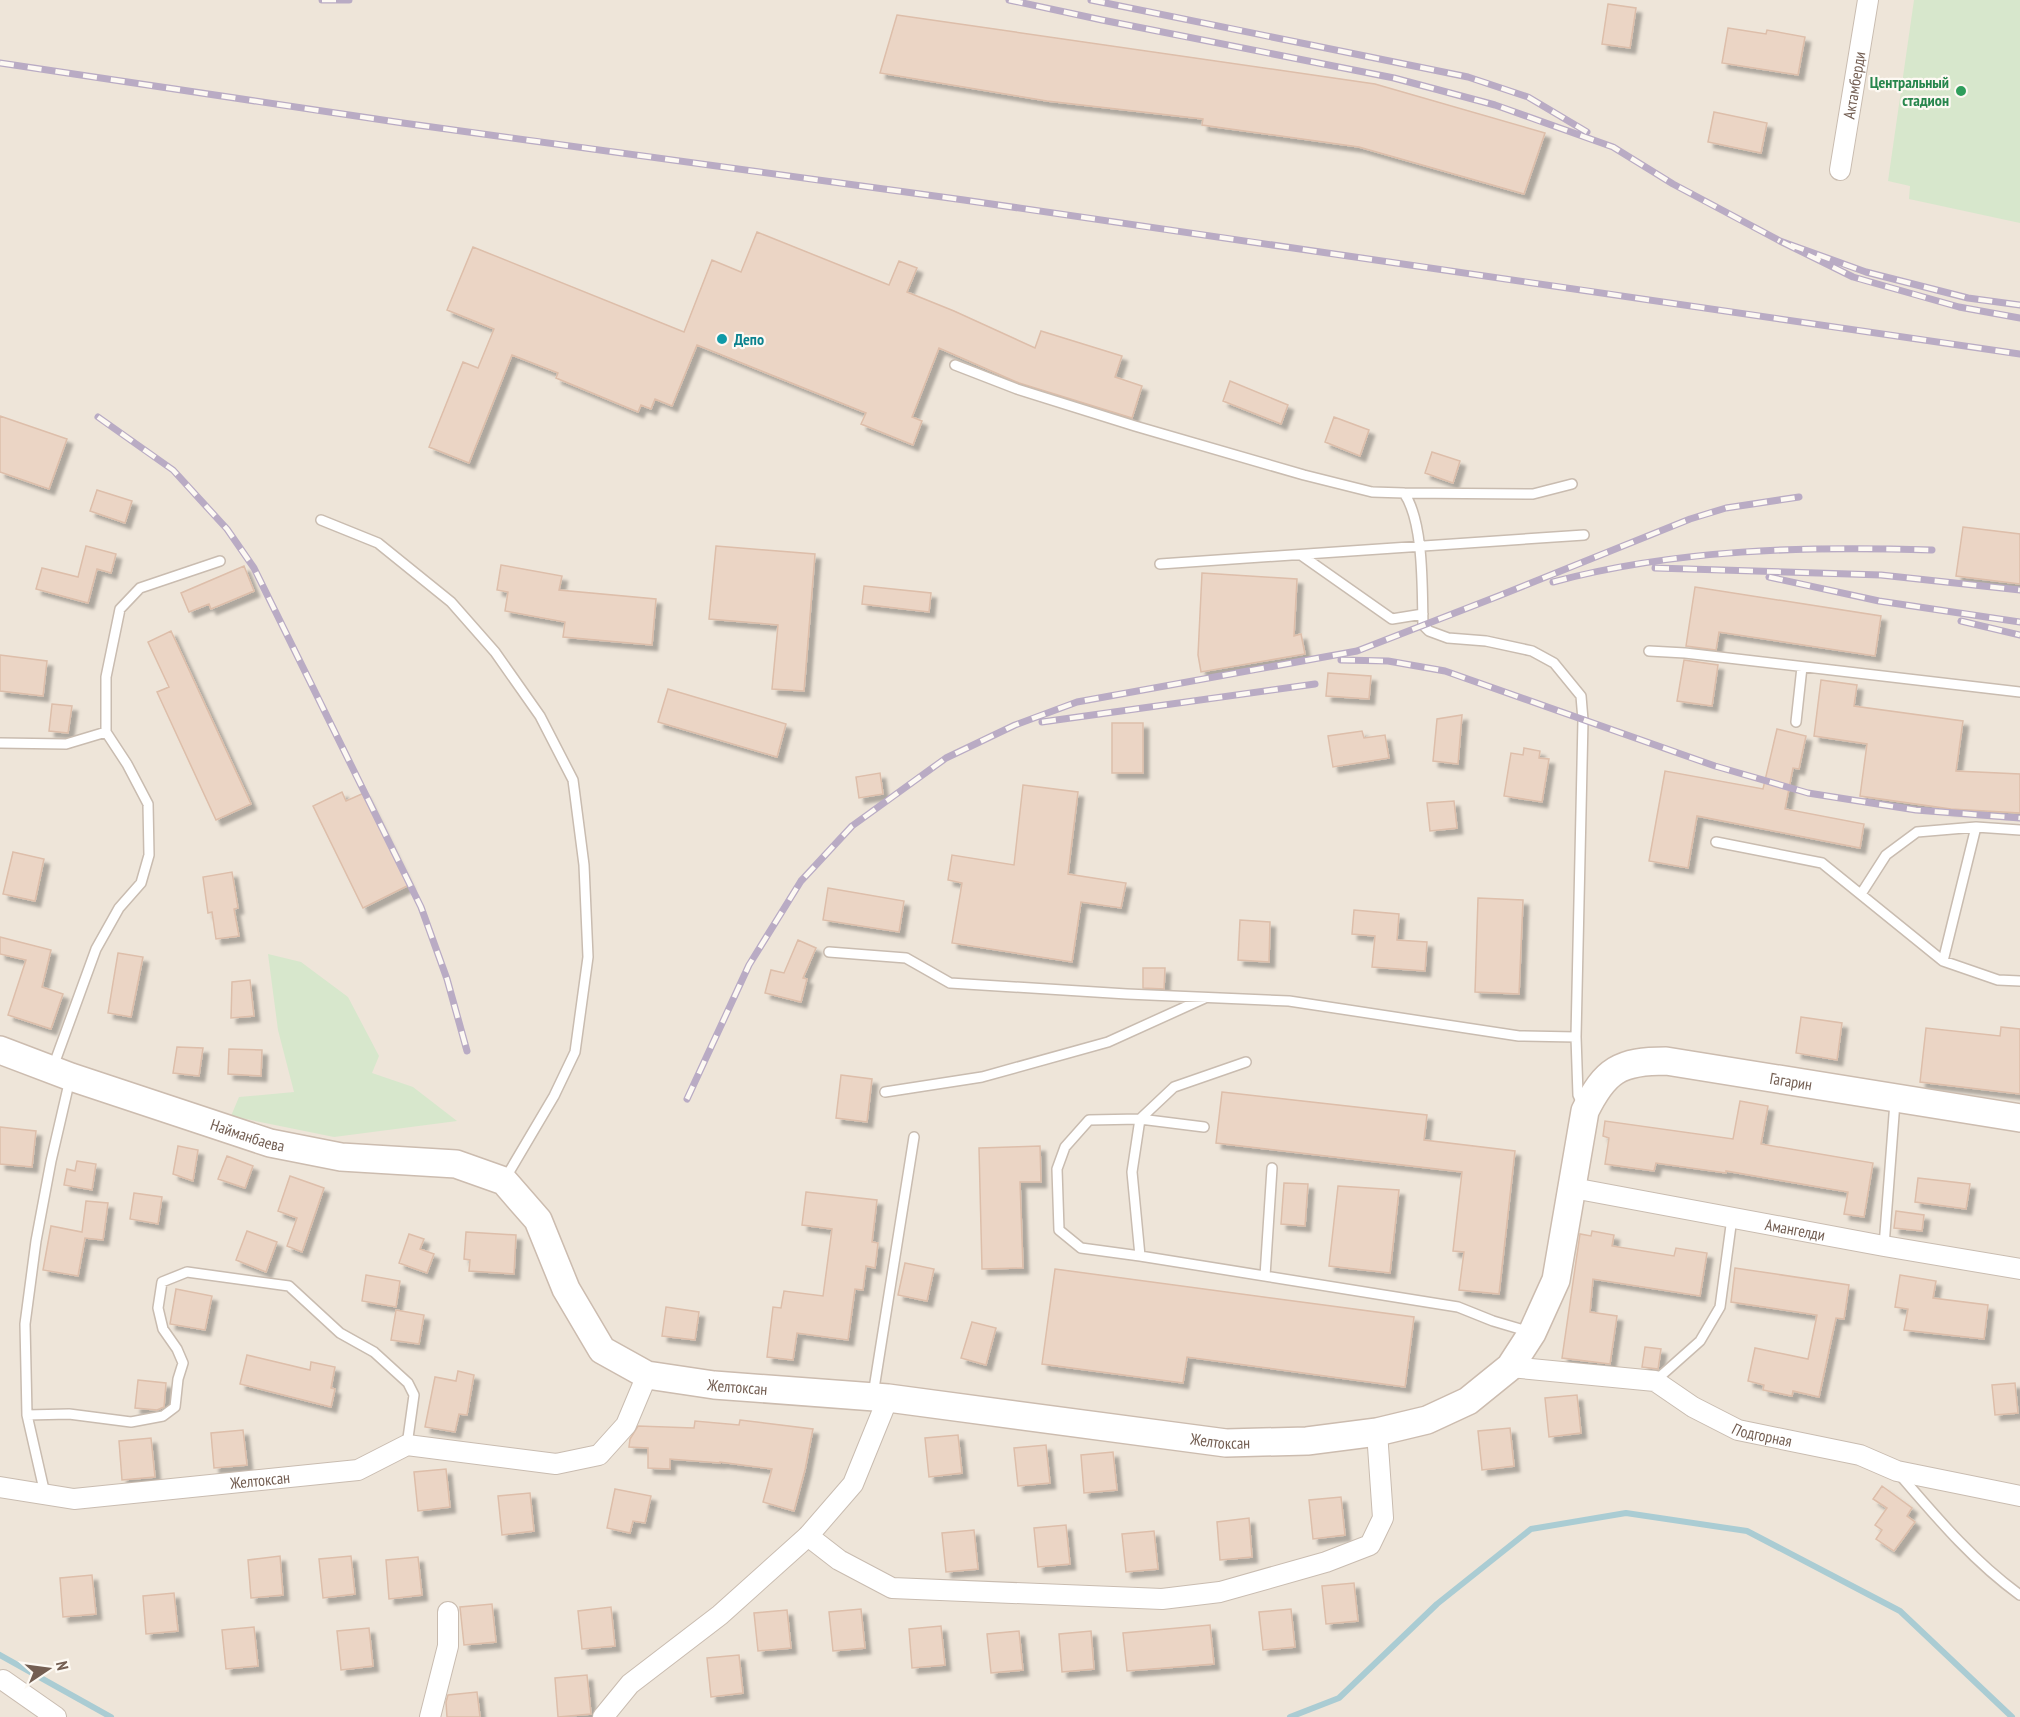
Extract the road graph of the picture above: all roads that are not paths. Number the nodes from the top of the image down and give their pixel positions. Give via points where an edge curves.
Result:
1 (1868, 0) edge
2 (1839, 170) dead end
3 (955, 365) dead end
4 (1572, 484) dead end
5 (1404, 493) junction
6 (321, 520) dead end
7 (1584, 535) dead end
8 (1419, 547) junction
9 (1301, 555) junction
10 (220, 561) dead end
11 (1160, 564) dead end
12 (1423, 614) junction
13 (1649, 651) dead end
14 (1802, 667) junction
15 (2020, 692) edge
16 (1796, 722) dead end
17 (106, 732) junction
18 (0, 743) edge
19 (1976, 827) junction
20 (2020, 831) edge
21 (1716, 842) dead end
22 (1861, 894) junction
23 (829, 952) dead end
24 (1943, 961) junction
25 (2020, 981) edge
26 (1207, 998) junction
27 (1576, 1037) junction
28 (0, 1050) edge
29 (1246, 1062) dead end
30 (61, 1073) junction
31 (885, 1092) dead end
32 (1896, 1099) junction
33 (1585, 1111) junction
34 (2020, 1118) edge
35 (1140, 1119) junction
36 (1204, 1128) dead end
37 (914, 1137) dead end
38 (1272, 1168) dead end
39 (504, 1181) junction
40 (1573, 1188) junction
41 (1732, 1218) junction
42 (1884, 1246) junction
43 (1140, 1256) junction
44 (2020, 1269) edge
45 (1265, 1276) junction
46 (1532, 1333) junction
47 (1510, 1366) junction
48 (647, 1375) junction
49 (1655, 1381) junction
50 (881, 1397) junction
51 (27, 1415) junction
52 (1377, 1432) junction
53 (407, 1445) junction
54 (1896, 1471) junction
55 (0, 1487) edge
56 (45, 1494) junction
57 (2020, 1496) edge
58 (808, 1536) junction
59 (2020, 1595) edge
60 (448, 1612) dead end
61 (3, 1680) dead end
62 (56, 1717) edge
63 (430, 1717) edge
64 (603, 1717) edge

1 - 2 street, Актамберди
3 - 5 lane via 1028,392 1304,475 1372,492
4 - 5 lane via 1533,494
5 - 8 lane
6 - 39 lane via 378,543 451,602 495,652 540,716 573,780 584,865 588,957 575,1052
7 - 8 lane
8 - 9 lane
8 - 12 lane
9 - 11 lane
9 - 12 lane via 1392,619
10 - 17 lane via 141,588 120,609 106,677
12 - 27 lane via 1429,631 1448,638 1532,651 1554,663 1581,696
13 - 14 lane
14 - 15 lane
14 - 16 lane
17 - 18 lane via 66,744
17 - 30 lane via 148,804 149,855 141,883 120,908 96,949
19 - 20 lane
19 - 22 lane via 1917,832 1886,855
19 - 24 lane
21 - 22 lane via 1822,863
22 - 24 lane
23 - 26 lane via 906,958 950,983
24 - 25 lane via 1998,980
26 - 27 lane via 1289,1001 1519,1036
26 - 31 lane via 1108,1042 982,1077
27 - 33 lane via 1578,1095
28 - 30 main road, Найманбаева
29 - 35 lane via 1174,1087
30 - 39 main road, Найманбаева via 270,1143 341,1157 456,1164
30 - 51 lane via 26,1324
32 - 33 main road, Гагарин via 1666,1061 1645,1061 1609,1075 1596,1089
32 - 34 main road, Гагарин
32 - 42 lane
33 - 40 main road, Желтоксан
35 - 36 lane
35 - 43 lane via 1132,1172
35 - 43 lane via 1089,1120 1065,1147 1057,1169 1059,1230 1081,1248
37 - 50 lane
38 - 45 lane
39 - 48 main road, Желтоксан via 538,1220 566,1289 602,1350
40 - 41 street, Амангелди
40 - 46 main road, Желтоксан via 1556,1280
41 - 42 street, Амангелди
41 - 49 lane via 1720,1307 1700,1341
42 - 44 street, Амангелди
43 - 45 lane
45 - 46 lane via 1458,1308
46 - 47 main road, Желтоксан
47 - 49 street, Подгорная
47 - 52 main road, Желтоксан via 1468,1401 1427,1420
48 - 50 main road, Желтоксан via 714,1385
48 - 53 street via 626,1425 599,1455 556,1464
49 - 54 street, Подгорная via 1693,1407 1738,1430 1860,1455
50 - 52 main road, Желтоксан via 1226,1443 1307,1441
50 - 58 street via 854,1484
51 - 53 lane via 69,1414 131,1422 163,1416 175,1407 183,1363 163,1329 158,1308 162,1282 187,1272 289,1286 340,1333 374,1352 408,1383 414,1395
51 - 56 lane
52 - 58 street via 1383,1518 1370,1545 1326,1562 1220,1592 1162,1599 892,1588 839,1560
53 - 56 street, Желтоксан via 358,1470 74,1498
54 - 57 street, Подгорная
54 - 59 lane via 1945,1528
55 - 56 street, Желтоксан
58 - 64 street via 720,1615 630,1684
60 - 63 street via 448,1646
61 - 62 street

